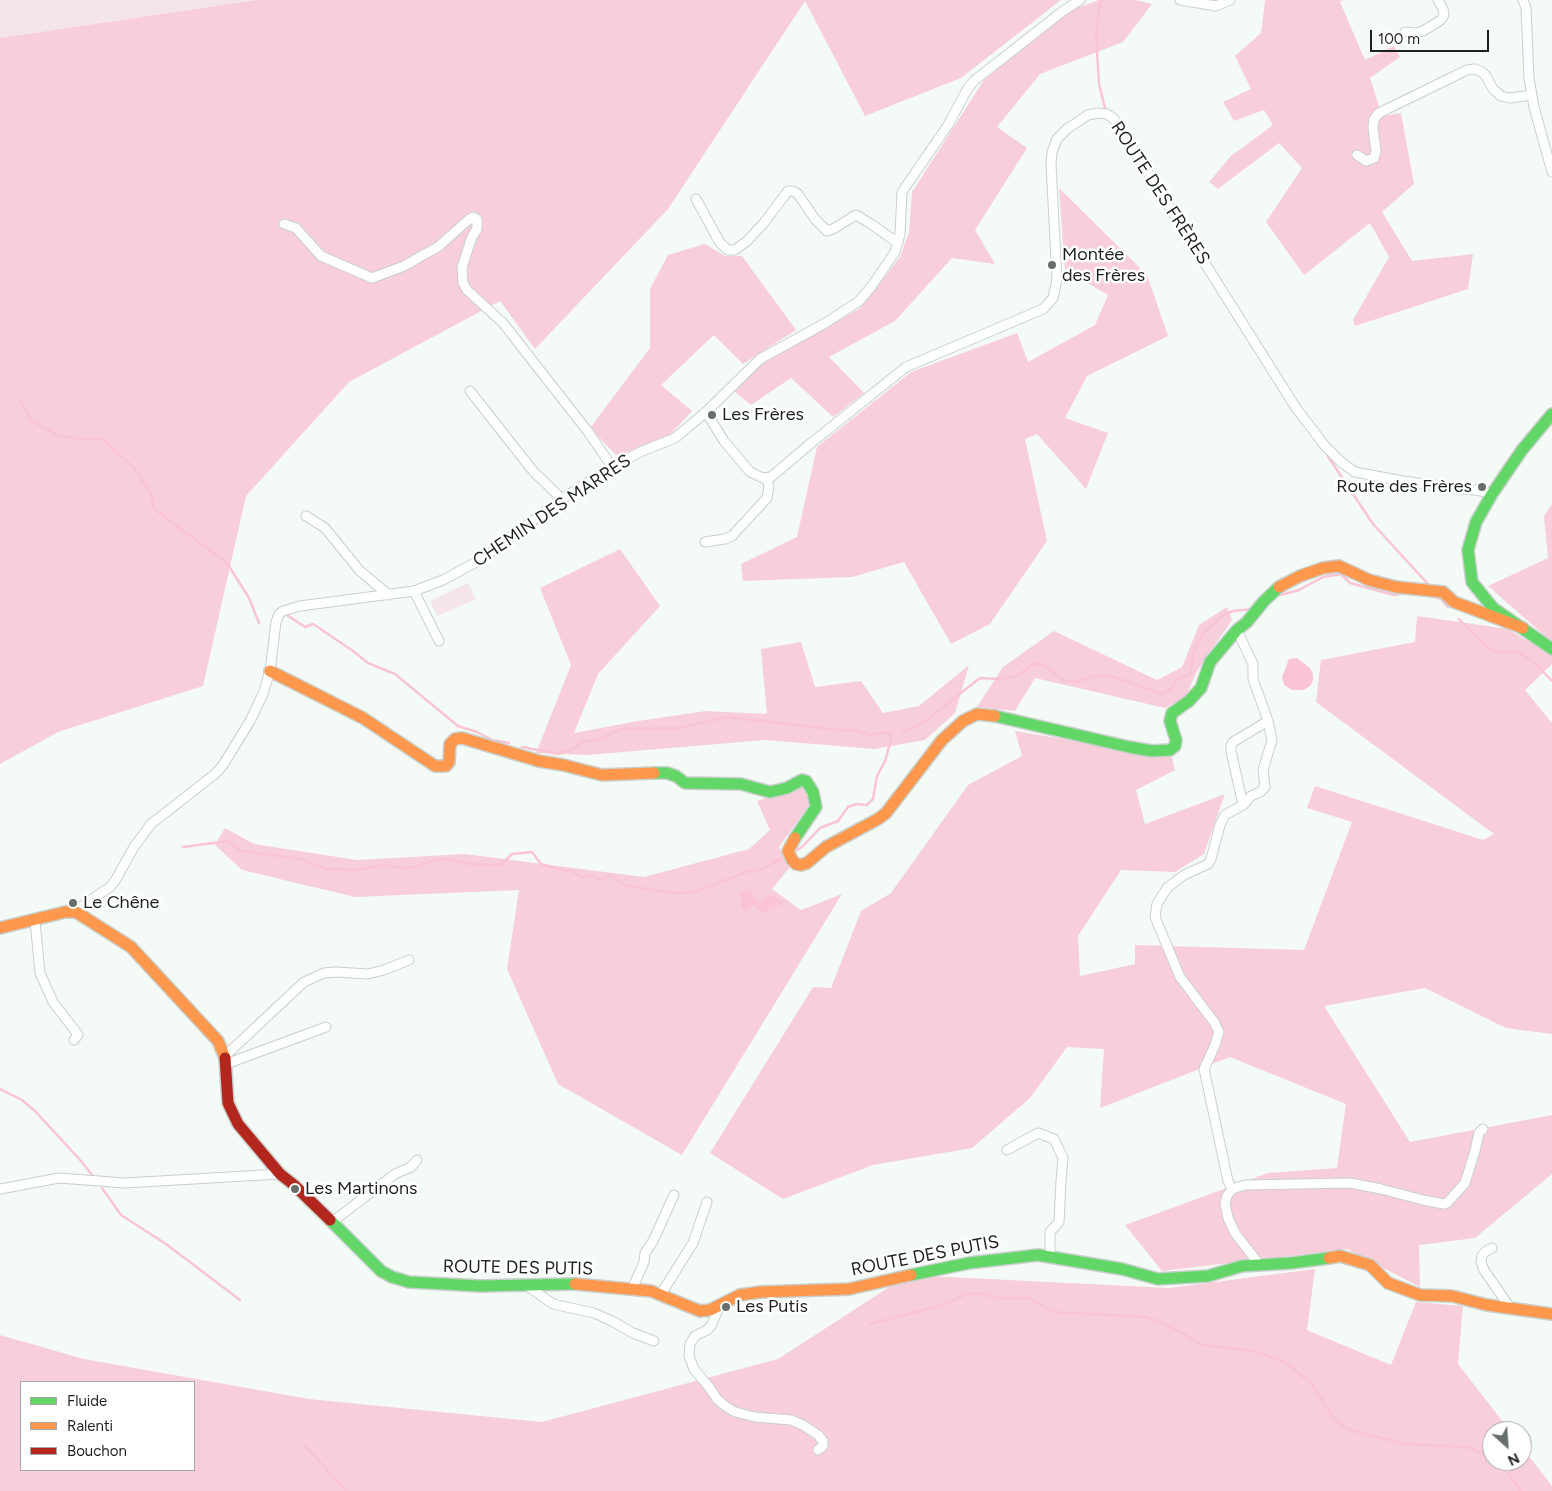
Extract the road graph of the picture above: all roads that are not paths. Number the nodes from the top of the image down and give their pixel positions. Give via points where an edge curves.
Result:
1 (1080, 0) edge
2 (1180, 0) edge
3 (1230, 0) edge
4 (1438, 0) edge
5 (1523, 0) edge
6 (1405, 32) dead end
7 (1532, 95) junction
8 (1358, 155) dead end
9 (1552, 172) edge
10 (696, 199) dead end
11 (284, 224) dead end
12 (898, 243) junction
13 (470, 391) dead end
14 (706, 412) junction
15 (1552, 414) edge
16 (612, 467) junction
17 (767, 478) junction
18 (1492, 494) junction
19 (562, 500) junction
20 (306, 516) dead end
21 (705, 542) dead end
22 (414, 591) junction
23 (389, 594) junction
24 (1523, 628) junction
25 (1237, 630) junction
26 (439, 641) dead end
27 (1552, 649) edge
28 (270, 671) junction
29 (1268, 720) junction
30 (1243, 805) junction
31 (76, 912) junction
32 (35, 921) junction
33 (0, 928) edge
34 (409, 960) dead end
35 (326, 1027) dead end
36 (74, 1040) dead end
37 (225, 1060) junction
38 (1483, 1129) dead end
39 (1007, 1150) dead end
40 (417, 1160) dead end
41 (280, 1174) junction
42 (0, 1189) edge
43 (1232, 1190) junction
44 (674, 1195) dead end
45 (707, 1202) dead end
46 (332, 1222) junction
47 (1492, 1248) dead end
48 (1050, 1256) junction
49 (1259, 1264) junction
50 (526, 1285) junction
51 (632, 1289) junction
52 (661, 1294) junction
53 (720, 1305) junction
54 (1510, 1308) junction
55 (1552, 1314) edge
56 (654, 1341) dead end
57 (818, 1450) dead end

1 - 12 street, CHEMIN DES MARRES via 968,88 948,125 902,192
2 - 3 street via 1216,6
4 - 6 street via 1444,15 1441,20 1416,33
5 - 7 street
7 - 8 street via 1501,96 1482,72 1467,70 1379,113 1373,127 1374,158 1366,161
7 - 9 street
10 - 12 street via 720,243 728,250 735,250 748,241 788,191 798,194 827,231 856,215
11 - 16 street via 296,228 321,256 372,278 404,266 438,247 467,221 476,220 477,228 462,267 462,283 503,323
12 - 14 street, CHEMIN DES MARRES via 895,252 859,301 760,359
13 - 19 street via 533,471
14 - 16 street, CHEMIN DES MARRES via 675,438
14 - 17 street via 724,441 750,472
15 - 18 street
16 - 19 street, CHEMIN DES MARRES
17 - 18 street, ROUTE DES FRÈRES via 906,367 1049,304 1058,280 1052,152 1057,139 1067,129 1088,115 1098,113 1114,119 1296,408 1324,446 1355,472
17 - 21 street via 767,498 732,536
18 - 24 street via 1476,522 1468,550 1472,582 1493,608
19 - 22 street, CHEMIN DES MARRES via 480,560
20 - 23 street via 325,528 360,571
22 - 23 street, CHEMIN DES MARRES
22 - 26 street
23 - 28 street, CHEMIN DES MARRES via 283,611 276,622
24 - 25 street via 1454,602 1443,592 1396,587 1368,580 1339,566 1282,584
24 - 27 street
25 - 28 street via 1210,662 1201,688 1170,716 1176,740 1170,750 1129,747 977,714 963,721 942,740 886,813 801,865 792,860 788,851 816,807 813,792 806,781 770,792 741,784 685,783 667,774 602,775 539,761 462,738 450,744 450,762 446,766 435,766 363,718
25 - 29 street via 1253,664 1253,679
28 - 31 street, CHEMIN DES MARRES via 250,721 223,765 151,824 116,880
29 - 30 street via 1272,740 1263,770 1265,787
29 - 30 street via 1231,746
30 - 43 street via 1225,815 1208,864 1184,875 1167,888 1157,904 1155,917 1180,977 1219,1032 1204,1069
31 - 32 street
31 - 37 street, ROUTE DES PUTIS via 131,947 211,1031
32 - 33 street
32 - 36 street via 40,974 53,1002 78,1035
34 - 37 street via 368,974 336,972 304,982
35 - 37 street
37 - 41 street, ROUTE DES PUTIS via 231,1112
38 - 43 street via 1479,1133 1465,1183 1444,1204 1350,1183 1245,1185
39 - 48 street via 1038,1133 1054,1139 1063,1158 1059,1222 1050,1232
40 - 46 street
41 - 42 street via 125,1183 59,1178
41 - 46 street, ROUTE DES PUTIS
43 - 49 street via 1225,1203 1228,1218 1234,1233
44 - 51 street via 645,1253
45 - 52 street via 693,1244
46 - 50 street, ROUTE DES PUTIS via 392,1278 423,1284
47 - 54 street via 1485,1252 1481,1262
48 - 49 street, ROUTE DES PUTIS via 1158,1279 1208,1276
48 - 53 street, ROUTE DES PUTIS via 1038,1254 969,1263 849,1288 740,1295
49 - 54 street, ROUTE DES PUTIS via 1340,1256 1370,1264 1388,1283 1420,1295 1452,1296
50 - 51 street, ROUTE DES PUTIS via 563,1283
50 - 56 street via 553,1304 594,1313
51 - 52 street, ROUTE DES PUTIS
52 - 53 street, ROUTE DES PUTIS via 700,1311
53 - 57 street via 711,1326 695,1336 690,1344 689,1356 694,1370 725,1406 755,1417 791,1420 818,1435 823,1441
54 - 55 street, ROUTE DES PUTIS

